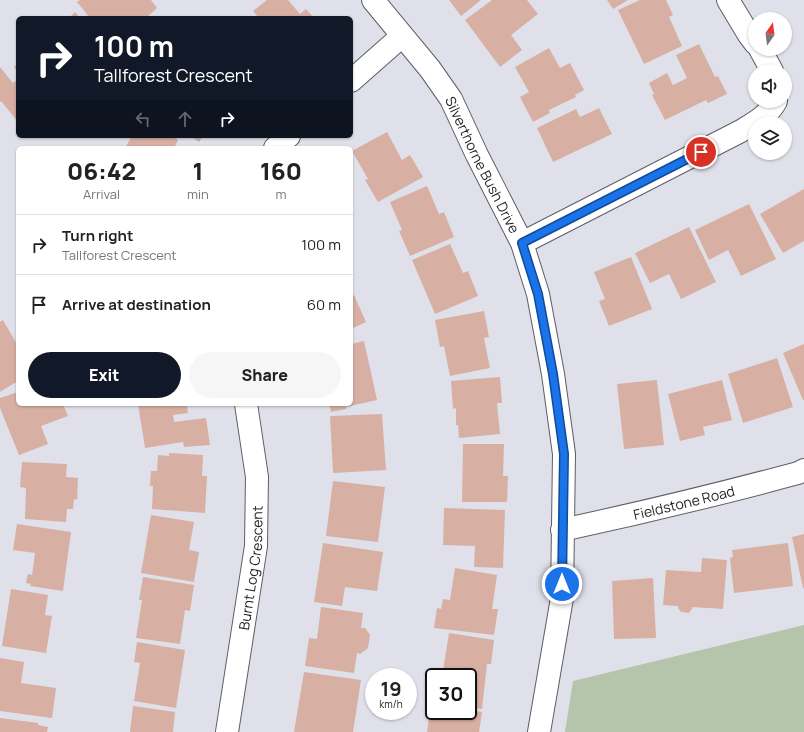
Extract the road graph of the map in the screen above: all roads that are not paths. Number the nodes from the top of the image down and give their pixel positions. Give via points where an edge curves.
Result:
1 (373, 0) edge
2 (728, 0) edge
3 (748, 33) edge
4 (402, 36) junction
5 (353, 79) edge
6 (772, 108) edge
7 (287, 138) edge
8 (277, 146) edge
9 (522, 243) junction
10 (246, 406) edge
11 (804, 470) edge
12 (562, 530) junction
13 (227, 732) edge
14 (539, 732) edge

1 - 4 street, Silverthorne Bush Drive
2 - 3 street
4 - 5 street
4 - 9 street, Silverthorne Bush Drive via 451,99
6 - 9 street via 758,121 741,131
7 - 8 street
9 - 12 street, Silverthorne Bush Drive via 538,294 553,374 564,454
10 - 13 street, Burnt Log Crescent via 257,477 256,546
11 - 12 street, Fieldstone Road via 752,486
12 - 14 street, Silverthorne Bush Drive via 562,598

